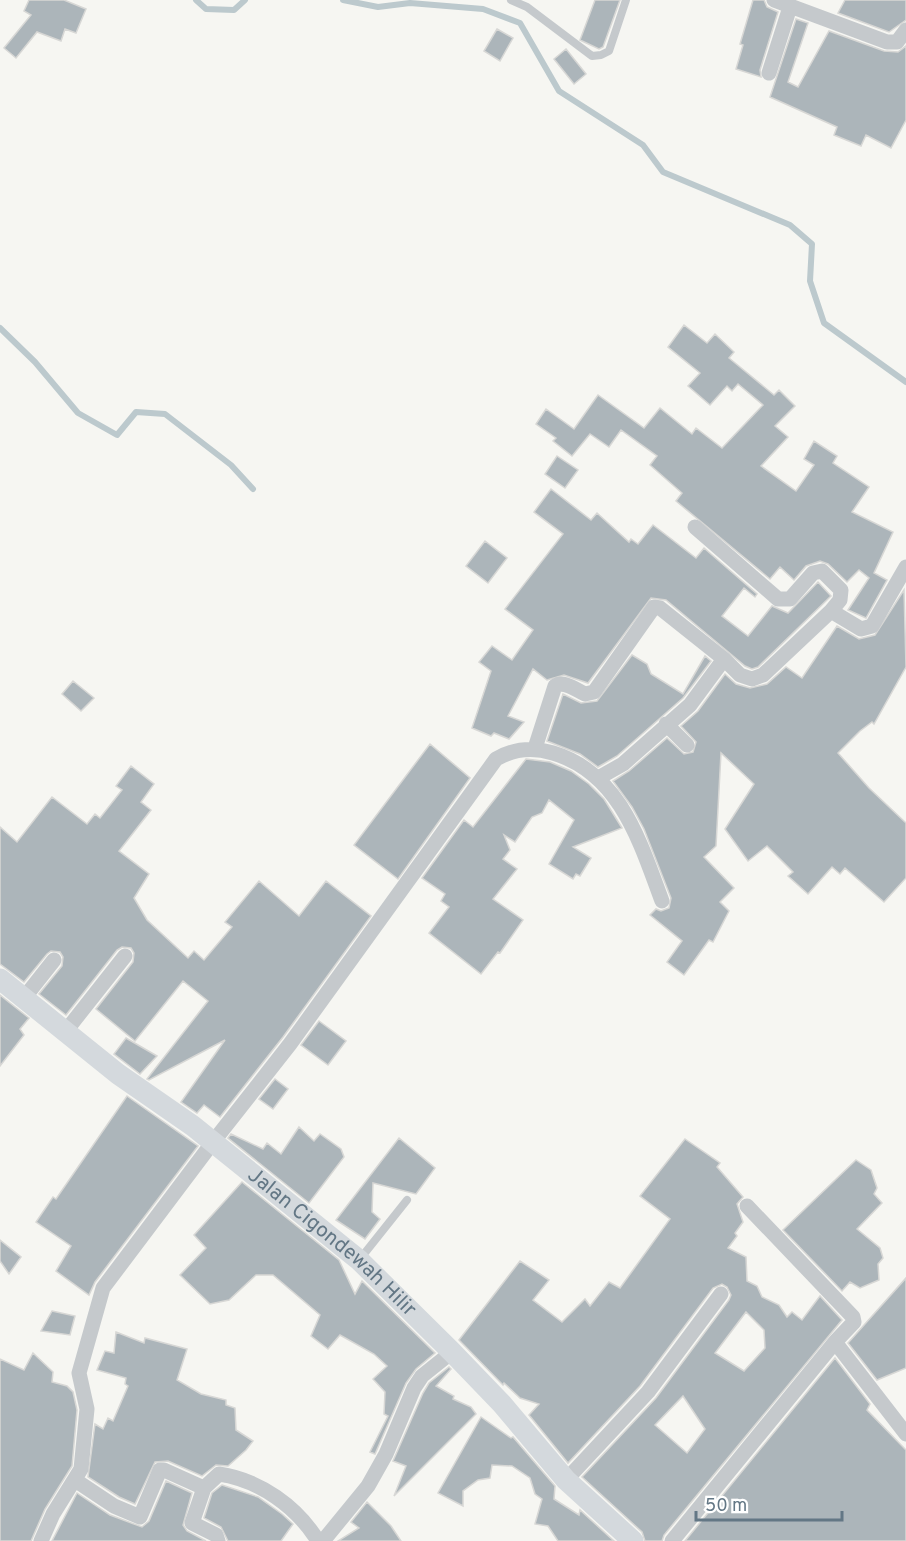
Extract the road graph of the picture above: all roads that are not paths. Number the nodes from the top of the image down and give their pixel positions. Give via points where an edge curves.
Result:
1 (511, 0) edge
2 (626, 0) edge
3 (774, 0) edge
4 (789, 7) junction
5 (906, 30) edge
6 (769, 73) dead end
7 (694, 527) dead end
8 (906, 567) edge
9 (831, 611) junction
10 (724, 659) junction
11 (666, 724) junction
12 (687, 745) dead end
13 (535, 748) junction
14 (600, 777) junction
15 (662, 901) dead end
16 (125, 956) dead end
17 (54, 960) dead end
18 (0, 979) edge
19 (24, 998) junction
20 (65, 1032) junction
21 (213, 1142) junction
22 (407, 1200) dead end
23 (747, 1206) dead end
24 (359, 1260) junction
25 (721, 1294) dead end
26 (835, 1342) junction
27 (452, 1352) junction
28 (906, 1434) edge
29 (75, 1480) junction
30 (566, 1480) junction
31 (204, 1488) junction
32 (41, 1541) edge
33 (218, 1541) edge
34 (318, 1541) edge
35 (323, 1541) edge
36 (633, 1541) edge
37 (672, 1541) edge

1 - 2 lane via 527,7 592,56 609,51
3 - 4 street
4 - 5 street via 891,43 897,42
4 - 6 street
7 - 9 street via 778,599 790,599 813,573 822,571 841,590 840,600
8 - 9 street via 867,629
9 - 10 street via 763,675 746,678
10 - 11 street via 690,705
10 - 13 street via 654,607 594,692 585,694 568,685 555,686
11 - 12 street
11 - 14 street via 623,764
13 - 14 street via 571,758
13 - 21 street via 496,759 297,1035
14 - 15 street via 634,827
16 - 20 street
17 - 19 street
18 - 19 street, Jalan Cigondewah Hilir
19 - 20 street, Jalan Cigondewah Hilir
20 - 21 street, Jalan Cigondewah Hilir
21 - 24 street, Jalan Cigondewah Hilir
21 - 29 street via 103,1288 79,1373 87,1409 81,1469
22 - 24 lane
23 - 26 street via 853,1317 853,1324
24 - 27 street, Jalan Cigondewah Hilir
25 - 30 street via 648,1392
26 - 28 street
26 - 37 street
27 - 30 street, Jalan Cigondewah Hilir
27 - 35 street via 422,1376 368,1486
29 - 31 street via 114,1506 140,1517 160,1470
29 - 32 street
30 - 36 street, Jalan Cigondewah Hilir
31 - 33 street via 192,1523 216,1535
31 - 34 street via 219,1474 255,1485 306,1521

